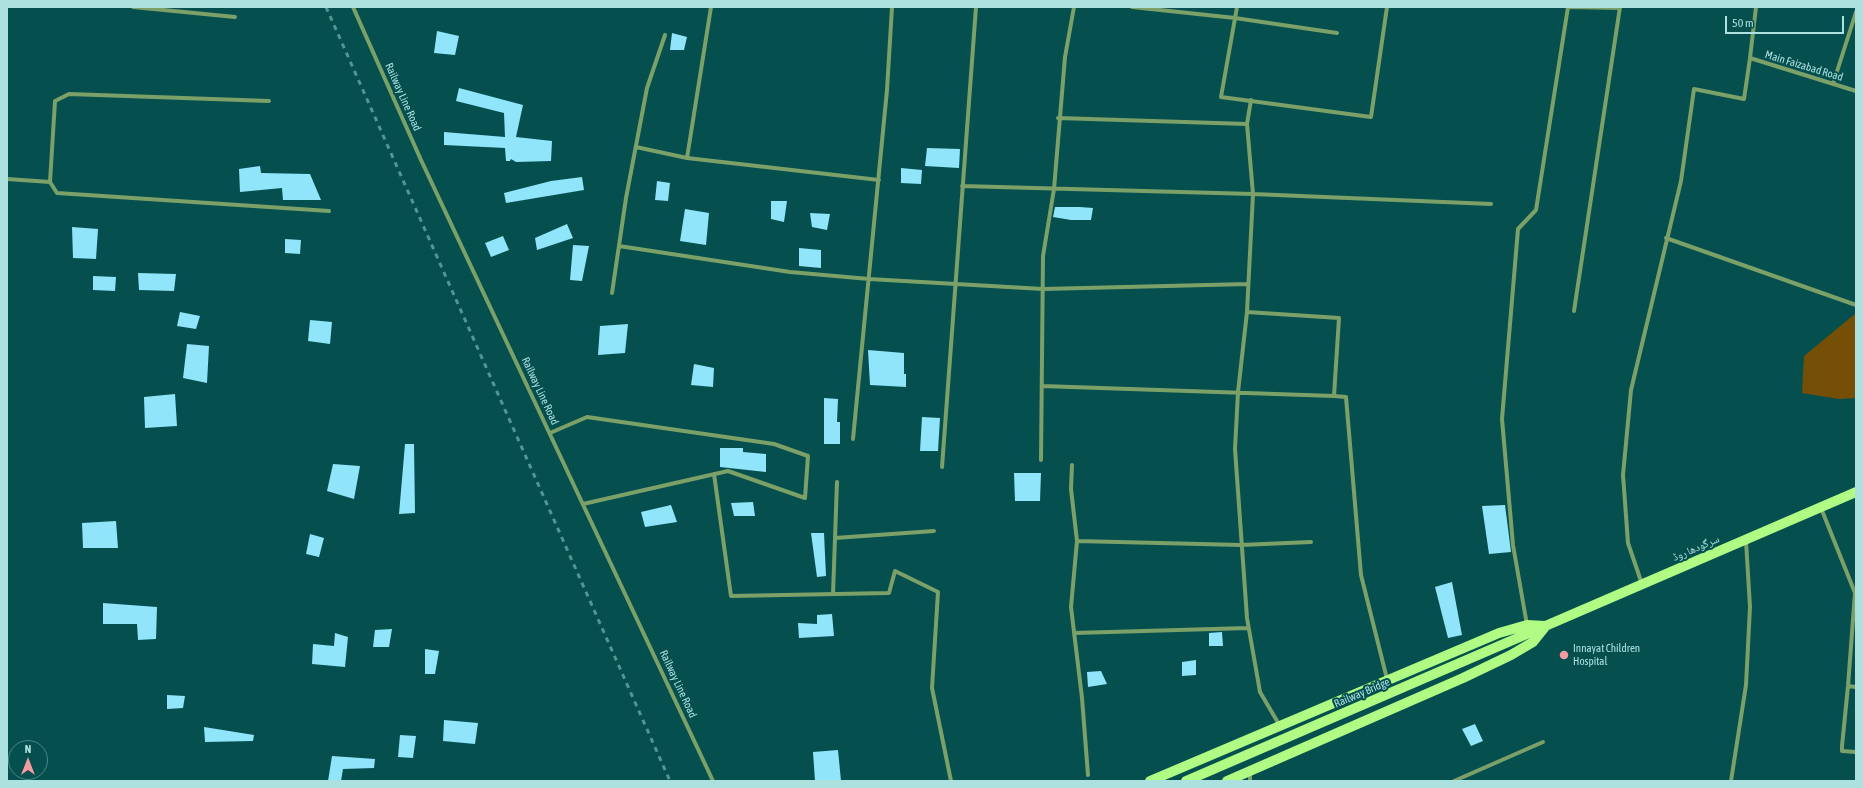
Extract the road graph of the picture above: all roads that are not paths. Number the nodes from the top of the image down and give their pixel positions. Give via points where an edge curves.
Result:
1 (133, 7) edge
2 (353, 7) edge
3 (711, 7) edge
4 (892, 7) edge
5 (976, 7) edge
6 (1074, 7) edge
7 (1132, 7) edge
8 (1237, 7) edge
9 (1387, 7) edge
10 (1756, 7) edge
11 (1620, 8) edge
12 (1856, 12) edge
13 (235, 17) dead end
14 (1235, 18) junction
15 (1337, 33) dead end
16 (665, 35) dead end
17 (1750, 58) junction
18 (1833, 84) junction
19 (1856, 92) edge
20 (1251, 100) junction
21 (269, 101) dead end
22 (1058, 118) junction
23 (1247, 124) junction
24 (636, 147) junction
25 (687, 158) junction
26 (7, 179) edge
27 (879, 180) junction
28 (50, 182) junction
29 (962, 186) junction
30 (1054, 189) junction
31 (1253, 194) junction
32 (1491, 204) dead end
33 (329, 212) dead end
34 (1666, 238) junction
35 (619, 246) junction
36 (869, 279) junction
37 (956, 284) junction
38 (1248, 284) junction
39 (1043, 289) junction
40 (612, 293) dead end
41 (1856, 305) edge
42 (1574, 311) dead end
43 (1247, 312) junction
44 (1042, 386) junction
45 (1238, 392) junction
46 (1334, 396) junction
47 (550, 434) junction
48 (853, 439) dead end
49 (1040, 460) dead end
50 (1072, 465) dead end
51 (942, 467) dead end
52 (714, 474) junction
53 (837, 482) dead end
54 (1856, 492) edge
55 (583, 504) junction
56 (1820, 508) junction
57 (934, 532) dead end
58 (835, 538) junction
59 (1746, 539) junction
60 (1077, 541) junction
61 (1311, 542) dead end
62 (1241, 545) junction
63 (1642, 584) junction
64 (833, 594) junction
65 (1527, 625) junction
66 (1547, 626) junction
67 (1248, 628) junction
68 (1074, 633) junction
69 (1387, 680) junction
70 (1848, 686) junction
71 (1856, 687) edge
72 (1280, 727) junction
73 (1543, 742) dead end
74 (1856, 752) edge
75 (1088, 775) dead end
76 (1250, 776) edge
77 (713, 781) edge
78 (951, 781) edge
79 (1150, 781) edge
80 (1186, 781) edge
81 (1228, 781) edge
82 (1454, 781) edge
83 (1731, 781) edge

1 - 13 street
2 - 47 street, Railway Line Road via 421,160
3 - 25 street
4 - 27 street
5 - 29 street
6 - 22 street via 1064,56
7 - 14 street
8 - 14 street
9 - 20 street via 1371,117
10 - 17 street, Main Faizabad Road
11 - 42 street
11 - 65 street via 1568,7 1536,210 1518,229 1502,419 1513,545
12 - 18 street
14 - 15 street
14 - 20 street via 1221,97
16 - 24 street via 647,88
17 - 18 street, Main Faizabad Road
17 - 34 street via 1744,99 1694,89 1681,181
18 - 19 street, Main Faizabad Road
20 - 23 street
21 - 28 street via 69,94 55,100
22 - 23 street
22 - 30 street
23 - 31 street
24 - 25 street
24 - 35 street
25 - 27 street
26 - 28 street
27 - 36 street
28 - 33 street via 57,194
29 - 30 street
29 - 37 street
30 - 31 street
30 - 39 street via 1043,256
31 - 32 street
31 - 38 street
34 - 41 street
34 - 63 street via 1631,390 1623,475 1628,543
35 - 36 street via 790,272
35 - 40 street
36 - 37 street
36 - 48 street
37 - 39 street
37 - 51 street
38 - 39 street
38 - 43 street
39 - 44 street
43 - 45 street
43 - 46 street via 1339,318
44 - 45 street
44 - 49 street
45 - 46 street
45 - 62 street via 1235,449
46 - 69 street via 1346,397 1361,575
47 - 52 street via 587,417 774,444 808,456 805,498 728,471
47 - 55 street, Railway Line Road
50 - 60 street via 1071,489
52 - 55 street
52 - 64 street via 731,596
53 - 58 street
54 - 56 main road, سرگودھا روڈ
55 - 77 street, Railway Line Road
56 - 59 main road, سرگودھا روڈ
56 - 70 street via 1855,593
57 - 58 street
58 - 64 street
59 - 63 main road, سرگودھا روڈ
59 - 83 street via 1750,608 1746,685
60 - 62 street
60 - 68 street via 1071,607
61 - 62 street
62 - 67 street
63 - 66 main road, سرگودھا روڈ
64 - 78 street via 889,593 895,571 938,592 932,688
65 - 66 main road
65 - 69 main road via 1499,633
66 - 76 main road via 1533,642 1511,655
66 - 80 main road, Railway Bridge
67 - 68 street
67 - 72 street via 1260,692
68 - 75 street
69 - 72 main road
70 - 71 street
70 - 74 street via 1842,750
72 - 79 main road
73 - 82 street
76 - 81 main road

